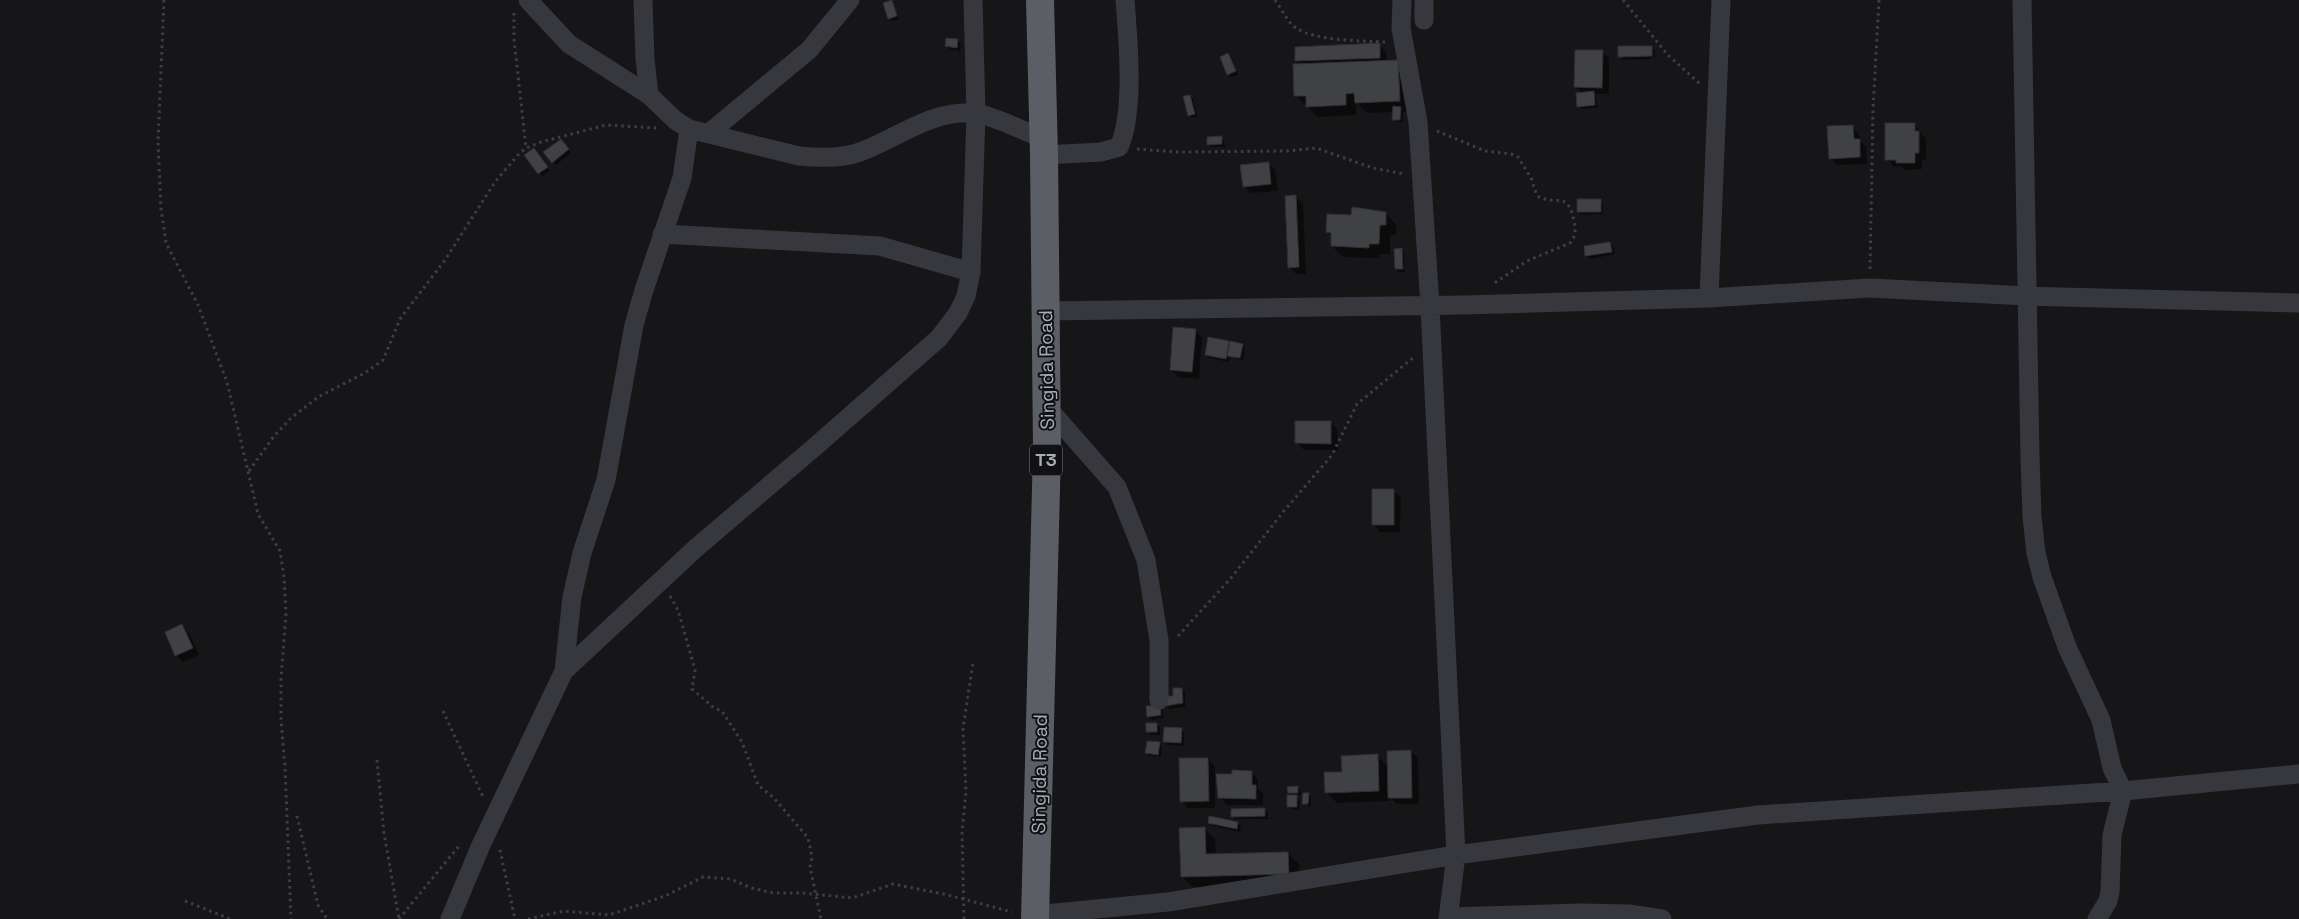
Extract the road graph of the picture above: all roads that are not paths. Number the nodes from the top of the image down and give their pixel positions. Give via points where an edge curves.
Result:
1 (643, 0) edge
2 (850, 0) edge
3 (973, 0) edge
4 (1040, 0) edge
5 (1125, 0) edge
6 (1402, 0) edge
7 (1424, 0) edge
8 (1721, 0) edge
9 (2022, 0) edge
10 (522, 2) edge
11 (1424, 20) dead end
12 (649, 95) junction
13 (976, 114) junction
14 (682, 124) junction
15 (709, 133) junction
16 (1044, 147) junction
17 (662, 234) junction
18 (971, 272) junction
19 (2027, 296) junction
20 (1709, 298) junction
21 (2299, 303) edge
22 (1430, 306) junction
23 (1045, 311) junction
24 (1046, 406) junction
25 (564, 671) junction
26 (1159, 700) dead end
27 (2299, 774) edge
28 (2123, 791) junction
29 (1456, 855) junction
30 (1168, 910) edge
31 (1035, 917) edge
32 (1448, 918) edge
33 (450, 919) edge
34 (1662, 919) edge
35 (2097, 919) edge

1 - 12 street
2 - 15 street via 809,50
3 - 13 street
4 - 16 highway, Singida Road / T3
5 - 16 street via 1129,44 1127,123 1119,147 1102,152
6 - 22 street via 1401,28 1418,122
7 - 11 street
8 - 20 street
9 - 19 street
10 - 12 street via 569,44
12 - 14 street
13 - 15 street via 950,114 912,127 859,153 825,158 799,156
13 - 16 street
13 - 18 street
14 - 15 street
14 - 17 street via 682,178
16 - 23 highway, Singida Road / T3
17 - 18 street via 880,246
17 - 25 street via 634,325 606,480 578,570
18 - 25 street via 958,313 939,338 696,548
19 - 20 street via 1870,288
19 - 21 street
19 - 28 street via 2032,517 2036,552 2057,625 2101,720 2112,768
20 - 22 street
22 - 23 street
22 - 29 street
23 - 24 highway, Singida Road / T3
24 - 26 street via 1116,487 1146,560 1159,640
24 - 31 highway, Singida Road / T3
25 - 33 street
27 - 28 street
28 - 29 street via 1758,815
28 - 35 street via 2112,835 2110,892
29 - 30 street
29 - 32 street
30 - 31 street
32 - 34 street via 1580,913 1629,914

